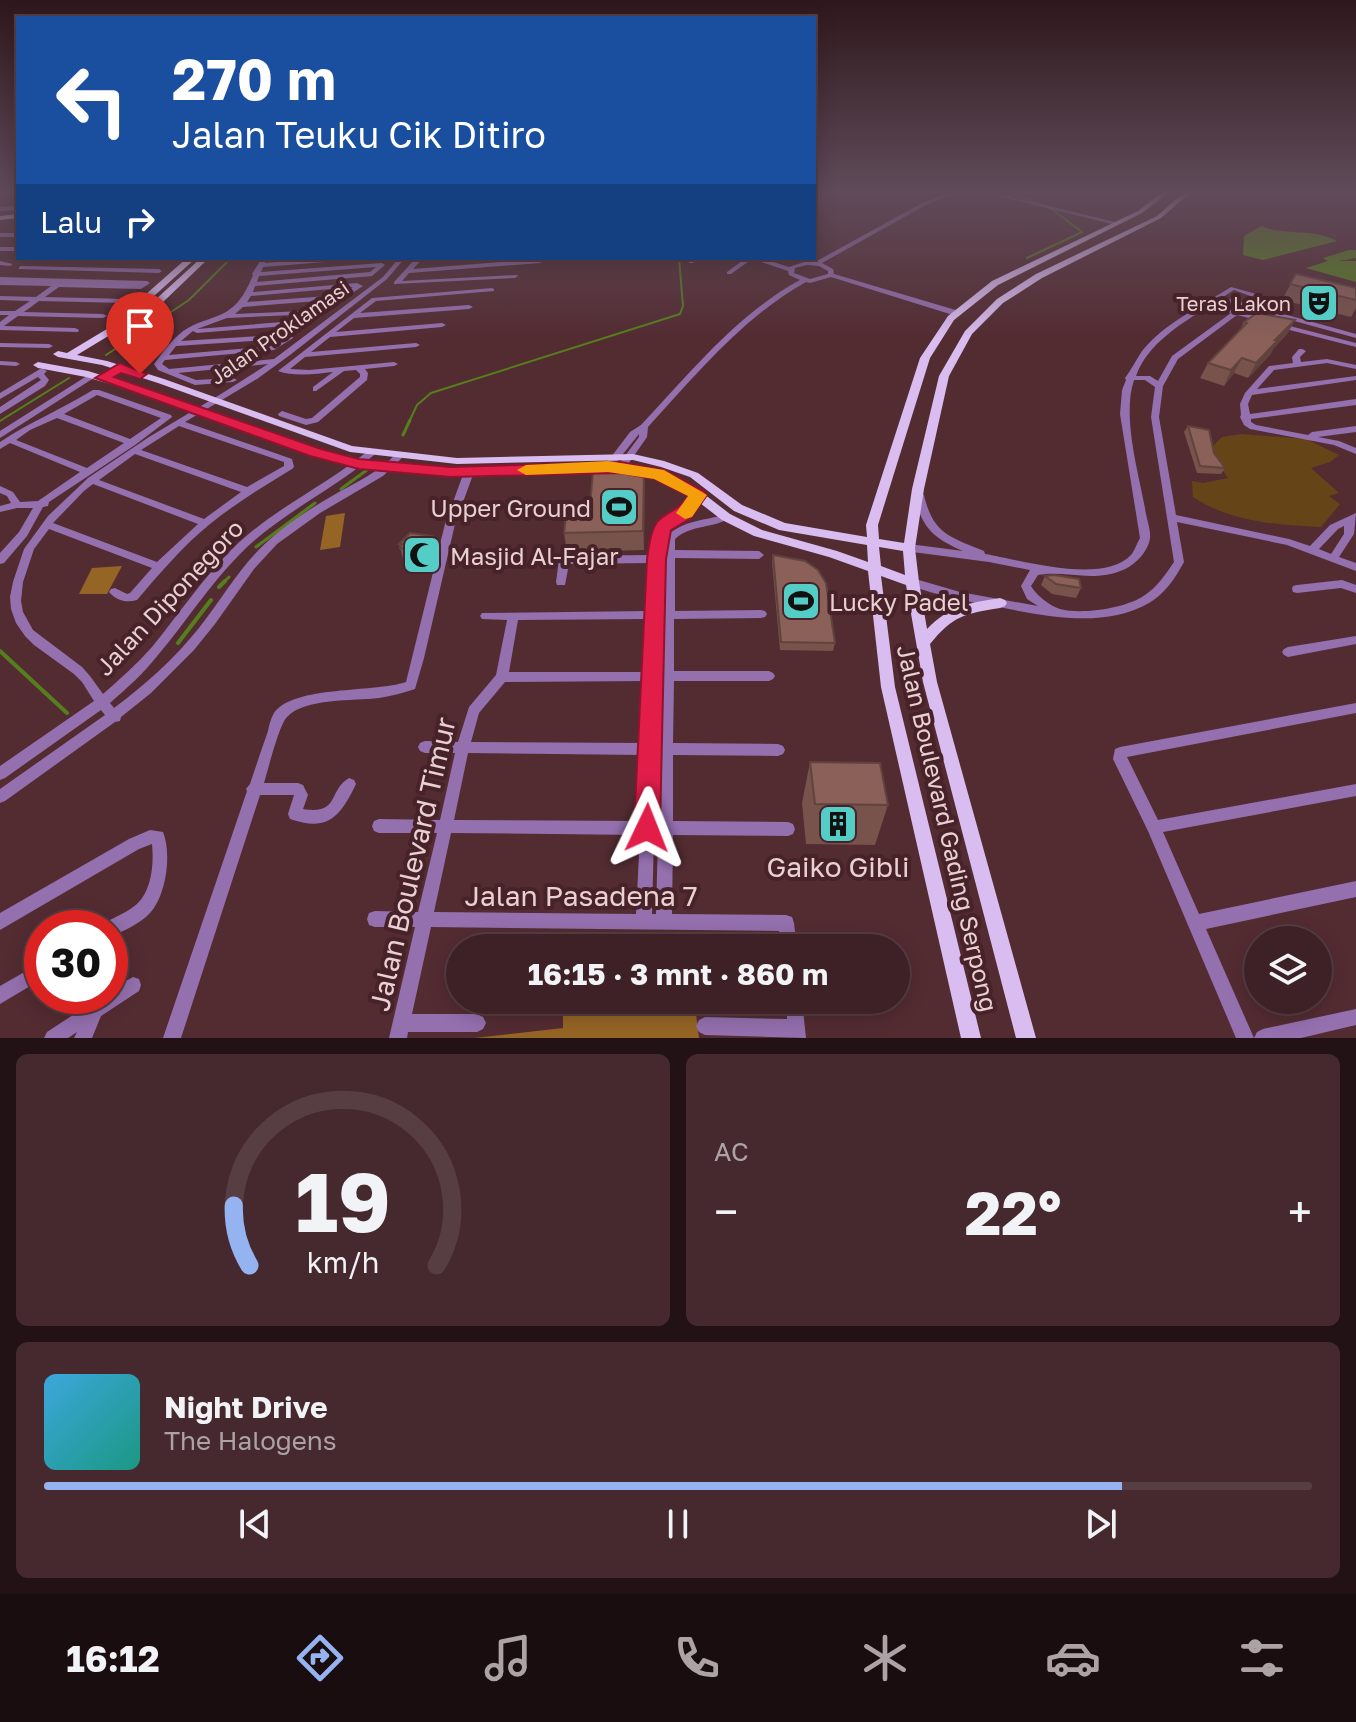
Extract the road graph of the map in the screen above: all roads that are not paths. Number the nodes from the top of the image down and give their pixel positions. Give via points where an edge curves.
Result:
1 (856, 241) edge
2 (1077, 241) edge
3 (1109, 241) edge
4 (841, 250) junction
5 (94, 260) edge
6 (190, 260) edge
7 (203, 260) edge
8 (306, 260) edge
9 (401, 260) edge
10 (419, 260) edge
11 (446, 260) edge
12 (749, 260) edge
13 (759, 260) edge
14 (774, 260) edge
15 (540, 261) dead end
16 (262, 262) edge
17 (0, 263) edge
18 (10, 264) dead end
19 (815, 264) junction
20 (824, 266) junction
21 (21, 268) dead end
22 (83, 269) junction
23 (430, 269) junction
24 (1019, 269) junction
25 (793, 270) junction
26 (159, 271) dead end
27 (408, 271) junction
28 (729, 273) dead end
29 (255, 274) junction
30 (515, 276) dead end
31 (1039, 276) junction
32 (828, 277) junction
33 (805, 280) junction
34 (0, 281) edge
35 (66, 281) junction
36 (255, 284) junction
37 (492, 290) dead end
38 (781, 293) junction
39 (249, 294) junction
40 (0, 298) edge
41 (1219, 298) junction
42 (42, 299) junction
43 (126, 301) dead end
44 (1209, 304) junction
45 (241, 305) junction
46 (469, 307) dead end
47 (1240, 309) junction
48 (0, 313) edge
49 (956, 313) junction
50 (21, 314) junction
51 (103, 316) dead end
52 (350, 316) junction
53 (227, 317) junction
54 (442, 325) dead end
55 (1, 328) edge
56 (75, 330) dead end
57 (187, 332) junction
58 (313, 332) junction
59 (332, 333) junction
60 (1356, 336) edge
61 (174, 344) junction
62 (0, 345) edge
63 (416, 345) dead end
64 (1356, 345) edge
65 (49, 346) dead end
66 (1302, 351) dead end
67 (63, 355) junction
68 (302, 355) junction
69 (163, 358) junction
70 (925, 358) junction
71 (274, 361) junction
72 (0, 363) edge
73 (16, 364) dead end
74 (394, 364) dead end
75 (949, 364) junction
76 (1297, 365) junction
77 (358, 367) junction
78 (1356, 367) edge
79 (120, 368) junction
80 (42, 369) junction
81 (342, 369) junction
82 (168, 371) junction
83 (920, 372) junction
84 (944, 376) junction
85 (98, 377) junction
86 (17, 378) junction
87 (1129, 378) junction
88 (1356, 378) edge
89 (27, 380) junction
90 (233, 380) dead end
91 (1159, 386) junction
92 (0, 389) edge
93 (316, 389) dead end
94 (1249, 393) junction
95 (0, 397) edge
96 (212, 402) junction
97 (1356, 402) edge
98 (197, 410) junction
99 (0, 411) edge
100 (55, 414) junction
101 (282, 414) dead end
102 (1244, 417) junction
103 (173, 420) junction
104 (1356, 429) edge
105 (1306, 436) junction
106 (3, 440) edge
107 (134, 447) junction
108 (1356, 451) edge
109 (371, 453) junction
110 (398, 457) junction
111 (617, 462) junction
112 (359, 464) junction
113 (388, 468) junction
114 (469, 472) junction
115 (90, 476) junction
116 (0, 489) edge
117 (918, 489) junction
118 (248, 491) junction
119 (317, 492) junction
120 (698, 495) junction
121 (331, 502) junction
122 (42, 504) junction
123 (63, 504) junction
124 (17, 505) junction
125 (738, 508) junction
126 (0, 509) edge
127 (726, 517) junction
128 (1174, 518) junction
129 (689, 519) junction
130 (1353, 519) edge
131 (205, 523) junction
132 (46, 524) junction
133 (873, 541) junction
134 (6, 548) edge
135 (909, 548) junction
136 (1313, 549) junction
137 (759, 555) dead end
138 (663, 557) junction
139 (1334, 557) junction
140 (991, 558) junction
141 (0, 560) edge
142 (159, 567) junction
143 (1356, 567) edge
144 (1048, 569) junction
145 (873, 571) junction
146 (561, 582) dead end
147 (912, 582) junction
148 (1352, 587) edge
149 (1297, 589) dead end
150 (115, 592) dead end
151 (1000, 603) junction
152 (761, 614) dead end
153 (1059, 614) junction
154 (662, 615) junction
155 (486, 616) dead end
156 (513, 616) junction
157 (165, 639) junction
158 (1356, 640) edge
159 (923, 643) junction
160 (192, 645) junction
161 (1288, 652) dead end
162 (769, 676) dead end
163 (502, 677) junction
164 (652, 677) junction
165 (668, 677) junction
166 (99, 703) junction
167 (1356, 708) edge
168 (115, 717) junction
169 (425, 747) dead end
170 (463, 747) junction
171 (650, 749) junction
172 (667, 749) junction
173 (778, 750) dead end
174 (0, 774) edge
175 (349, 784) dead end
176 (253, 789) junction
177 (1356, 790) edge
178 (0, 797) edge
179 (379, 826) dead end
180 (446, 827) junction
181 (1154, 827) junction
182 (647, 828) junction
183 (666, 828) junction
184 (788, 829) dead end
185 (1356, 889) edge
186 (128, 919) edge
187 (375, 919) dead end
188 (425, 920) junction
189 (644, 921) junction
190 (664, 921) junction
191 (0, 922) edge
192 (1195, 923) junction
193 (787, 934) edge
194 (24, 981) edge
195 (133, 985) dead end
196 (128, 988) edge
197 (0, 996) edge
198 (90, 1014) edge
199 (94, 1014) edge
200 (1356, 1017) edge
201 (477, 1023) dead end
202 (705, 1026) dead end
203 (400, 1031) edge
204 (797, 1033) edge
205 (53, 1038) edge
206 (83, 1038) edge
207 (172, 1038) edge
208 (971, 1038) edge
209 (1026, 1038) edge
210 (1245, 1038) edge
211 (1263, 1038) edge

1 - 4 street
2 - 24 main road, Jalan Boulevard Gading Serpong
3 - 31 main road, Jalan Boulevard Gading Serpong
4 - 19 street
4 - 20 street
5 - 22 street
6 - 67 main road via 146,300
7 - 67 main road via 158,302
8 - 16 street
9 - 58 street, Jalan Proklamasi
10 - 27 street
11 - 23 street
12 - 28 street
13 - 25 street
14 - 25 street
15 - 23 street
16 - 29 street
17 - 18 street
19 - 20 street
19 - 25 street
20 - 32 street via 831,270
21 - 22 street
22 - 26 street
22 - 35 street
23 - 27 street
24 - 31 main road
24 - 49 main road, Jalan Boulevard Gading Serpong
25 - 33 street
25 - 38 street
27 - 30 street via 395,282
29 - 36 street
29 - 36 street via 382,265 371,275
31 - 75 main road, Jalan Boulevard Gading Serpong via 982,317
32 - 33 street
32 - 49 street
33 - 38 street
34 - 35 street
35 - 35 street via 147,283 142,287
35 - 42 street
36 - 39 street
37 - 52 street via 374,299
38 - 111 street via 723,341
39 - 45 street
39 - 45 street via 360,286 343,297
40 - 42 street
41 - 44 street
41 - 47 street
41 - 47 street via 1233,288 1258,296
42 - 43 street
42 - 50 street
44 - 47 street
44 - 87 street via 1149,347
45 - 53 street
46 - 52 street
47 - 60 street
47 - 64 street
47 - 91 street via 1175,358
48 - 50 street
49 - 70 main road, Jalan Boulevard Gading Serpong
50 - 51 street
50 - 55 street
52 - 59 street
53 - 57 street
53 - 57 street via 322,312 312,321
54 - 59 street
55 - 56 street
57 - 61 street
58 - 59 street
58 - 71 street, Jalan Proklamasi
59 - 68 street
61 - 69 street
61 - 69 street via 290,336 278,347
62 - 65 street
63 - 68 street
66 - 76 street
67 - 79 main road
67 - 80 main road
68 - 81 street via 282,371
69 - 82 street via 159,366
70 - 75 main road
70 - 83 main road, Jalan Boulevard Gading Serpong
71 - 82 street
71 - 96 street, Jalan Proklamasi
72 - 73 street
74 - 77 street
75 - 84 main road, Jalan Boulevard Gading Serpong
76 - 78 street via 1332,361
76 - 94 street via 1272,368
77 - 81 street
77 - 101 street via 365,375 362,381 310,422
79 - 85 main road
79 - 96 main road
80 - 85 main road
80 - 86 street
80 - 89 street
80 - 99 street via 42,384
81 - 93 street
82 - 90 street via 192,382
83 - 84 main road
83 - 133 main road, Jalan Boulevard Gading Serpong via 872,525
84 - 117 main road, Jalan Boulevard Gading Serpong
85 - 98 main road
85 - 106 street
86 - 89 street
86 - 92 street
87 - 91 street via 1147,378
87 - 144 street via 1124,414 1145,538 1142,551 1127,565 1102,572
88 - 94 street
89 - 95 street
91 - 128 street via 1155,417
94 - 102 street
96 - 98 street, Jalan Proklamasi
96 - 109 main road
97 - 102 street
98 - 103 street, Jalan Proklamasi
98 - 112 main road
100 - 103 street via 100,392
100 - 106 street
100 - 107 street
102 - 105 street via 1259,429
103 - 107 street, Jalan Proklamasi
103 - 118 street via 289,461 289,467
104 - 105 street
105 - 108 street
106 - 115 street
107 - 115 street, Jalan Proklamasi
107 - 118 street
109 - 110 main road
109 - 112 street, Jalan Diponegoro
110 - 111 main road
110 - 113 street, Jalan Diponegoro
111 - 114 main road
111 - 120 main road via 658,474
111 - 125 main road via 664,464 694,475
112 - 113 main road
112 - 119 street, Jalan Diponegoro
113 - 114 main road
113 - 121 street, Jalan Diponegoro
114 - 176 street via 442,554 411,685 285,710
115 - 122 street
115 - 123 street
115 - 131 street
116 - 124 street
117 - 135 main road, Jalan Boulevard Gading Serpong
117 - 140 street via 923,516 936,533
118 - 131 street
119 - 121 street via 333,495
119 - 157 street, Jalan Diponegoro via 238,549
120 - 127 main road
120 - 129 street
121 - 160 street, Jalan Diponegoro via 256,558
122 - 123 street
122 - 124 street
122 - 134 street
123 - 132 street
124 - 126 street
125 - 127 main road
125 - 133 main road via 783,527
127 - 129 street via 716,522
127 - 145 main road
128 - 136 street
128 - 153 street via 1179,562 1158,594 1120,611
129 - 138 street via 662,529
130 - 136 street via 1334,527
130 - 139 street
131 - 142 street
132 - 142 street
132 - 166 street via 20,569 17,612 34,638 85,678
133 - 135 main road
133 - 145 main road, Jalan Boulevard Gading Serpong
134 - 141 street
135 - 140 street
135 - 147 main road, Jalan Boulevard Gading Serpong
136 - 139 street
137 - 138 street
138 - 146 street via 564,560
138 - 154 street
139 - 143 street
140 - 144 street
142 - 150 street via 133,597
144 - 153 street via 1034,572 1026,586 1031,596
145 - 147 main road
145 - 208 main road, Jalan Boulevard Gading Serpong via 888,687
147 - 151 street
147 - 159 main road, Jalan Boulevard Gading Serpong
148 - 149 street
151 - 153 street
151 - 159 main road via 951,614
152 - 154 street
154 - 156 street
154 - 164 street
154 - 165 street
155 - 156 street
156 - 163 street
157 - 160 street via 182,648
157 - 166 street, Jalan Diponegoro
158 - 161 street
159 - 209 main road, Jalan Boulevard Gading Serpong
160 - 168 street, Jalan Diponegoro
162 - 165 street
163 - 164 street
163 - 170 street, Jalan Boulevard Timur via 473,711
164 - 165 street
164 - 171 street
165 - 172 street
166 - 168 street
166 - 174 street, Jalan Diponegoro
167 - 181 street via 1120,753
168 - 178 street, Jalan Diponegoro
169 - 170 street
170 - 171 street
170 - 180 street, Jalan Boulevard Timur
171 - 172 street
171 - 182 street
172 - 173 street
172 - 183 street
175 - 176 street via 333,812 321,819 295,814 298,789
176 - 207 street
177 - 181 street
179 - 180 street
180 - 182 street
180 - 188 street, Jalan Boulevard Timur
181 - 192 street
182 - 183 street
182 - 189 street
183 - 184 street
183 - 190 street
185 - 192 street
186 - 191 street via 150,899 158,837
187 - 188 street, Jalan Pasadena 7
188 - 189 street, Jalan Pasadena 7
188 - 203 street, Jalan Boulevard Timur
189 - 190 street, Jalan Pasadena 7
190 - 193 street, Jalan Pasadena 7 via 786,923
192 - 210 street
194 - 197 street
195 - 196 street
198 - 205 street
199 - 206 street
200 - 211 street
201 - 203 street
202 - 204 street

